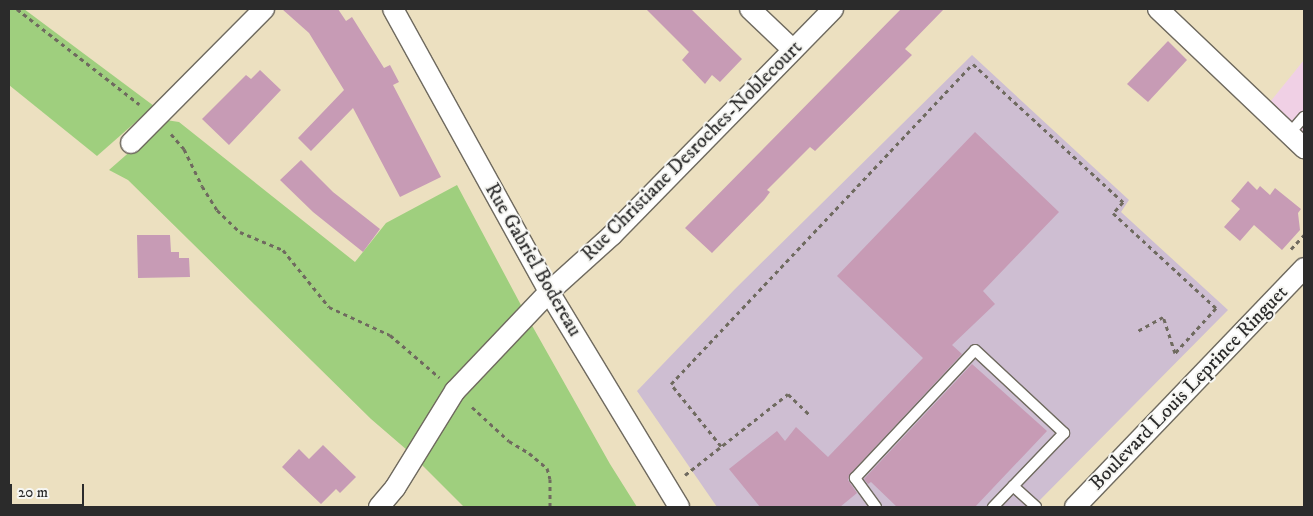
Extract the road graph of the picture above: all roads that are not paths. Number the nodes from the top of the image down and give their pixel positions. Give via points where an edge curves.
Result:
1 (264, 9) edge
2 (393, 9) edge
3 (750, 9) edge
4 (833, 9) edge
5 (1158, 9) edge
6 (793, 50) junction
7 (1304, 117) edge
8 (1290, 134) junction
9 (131, 143) dead end
10 (1304, 148) edge
11 (1304, 268) edge
12 (549, 292) junction
13 (1013, 486) junction
14 (379, 507) edge
15 (679, 507) edge
16 (876, 507) edge
17 (993, 507) edge
18 (1036, 507) edge
19 (1075, 507) edge

1 - 9 street
2 - 12 street, Rue Gabriel Bodereau
3 - 6 street
4 - 6 street, Rue Christiane Desroches-Noblecourt
5 - 8 street
6 - 12 street, Rue Christiane Desroches-Noblecourt via 612,235
7 - 8 lane
8 - 10 street
11 - 19 street, Boulevard Louis Leprince Ringuet
12 - 14 street, Rue Christiane Desroches-Noblecourt via 455,391 395,488
12 - 15 street, Rue Gabriel Bodereau
13 - 16 lane via 1064,433 975,350 855,478
13 - 17 lane
13 - 18 lane

